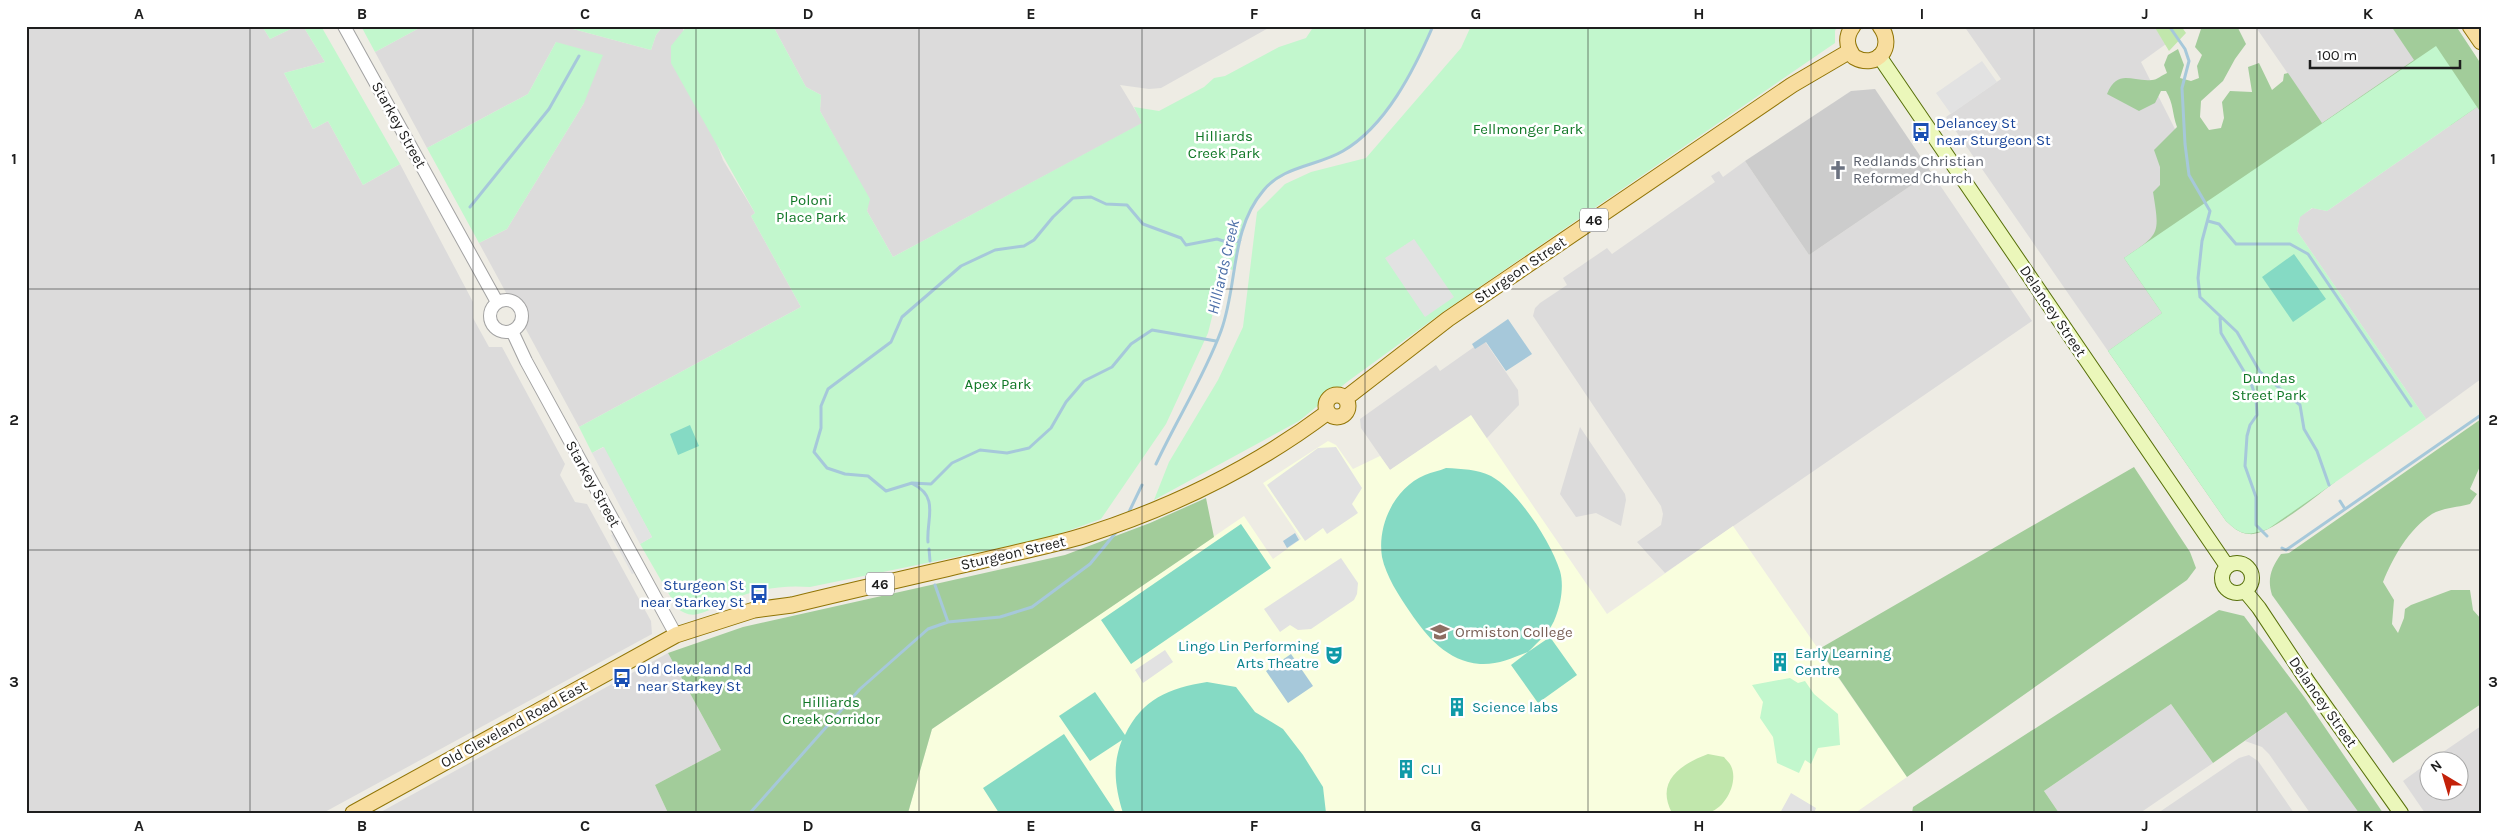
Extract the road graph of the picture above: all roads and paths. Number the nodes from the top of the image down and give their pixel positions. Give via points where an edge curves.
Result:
1 (344, 26) edge
2 (1853, 26) edge
3 (1881, 26) edge
4 (2470, 26) edge
5 (2481, 42) edge
6 (1850, 51) junction
7 (1879, 56) junction
8 (497, 302) junction
9 (512, 331) junction
10 (2227, 566) junction
11 (2245, 591) junction
12 (676, 635) junction
13 (353, 813) edge
14 (2401, 813) edge

1 - 8 street, Starkey Street
2 - 6 main road via 1847,38
3 - 7 main road via 1887,40 1884,52
4 - 5 main road
6 - 7 main road via 1860,60 1874,60
6 - 12 main road, Sturgeon Street / 46 via 1784,91 1448,319 1346,398 1348,409 1344,415 1334,417 1328,412 1256,460 1196,492 1152,512 1050,546 792,605 754,610
7 - 10 main road, Delancey Street
8 - 9 street via 489,316 492,326 501,332
8 - 9 street via 506,300 519,308 522,318
9 - 12 street, Starkey Street
10 - 11 main road via 2221,580 2225,589 2234,594
10 - 11 main road via 2236,562 2249,568 2252,578
11 - 14 main road, Delancey Street
12 - 13 main road, Old Cleveland Road East / 46

